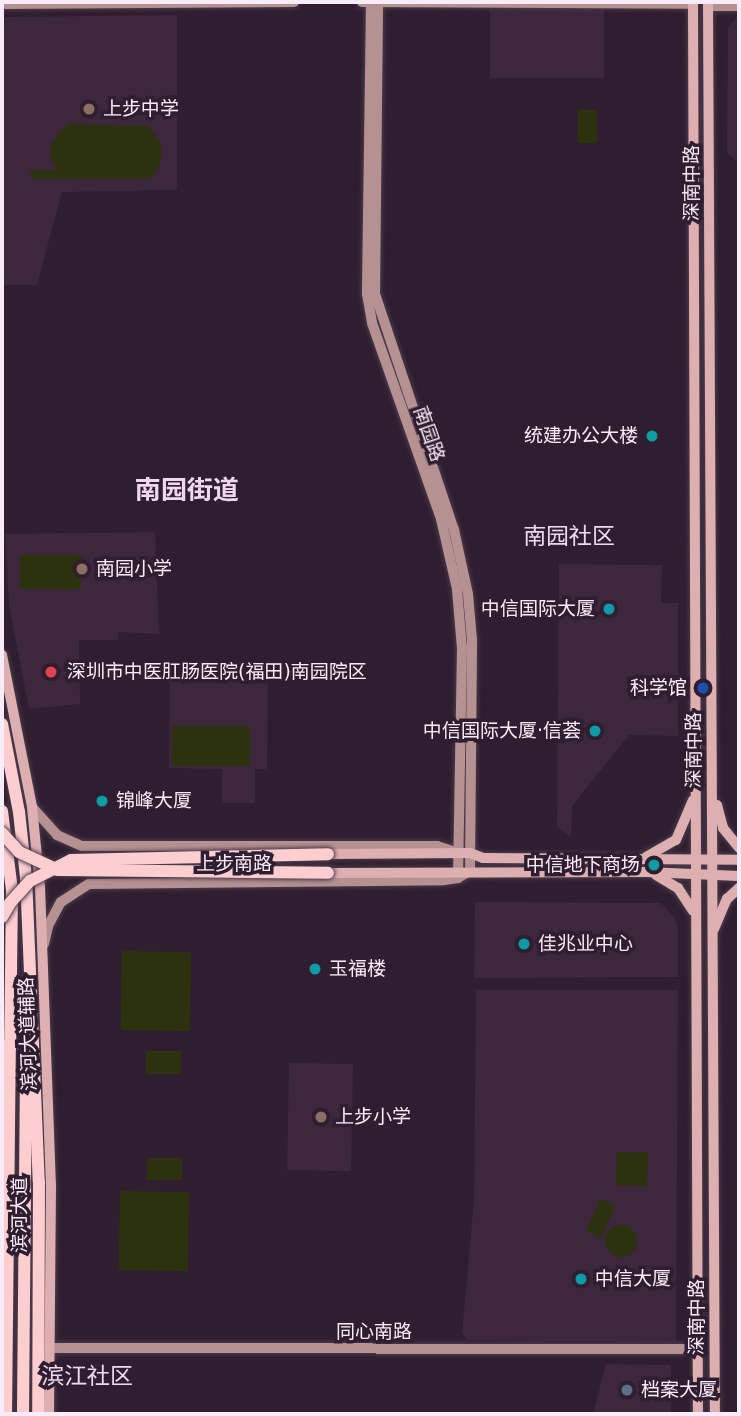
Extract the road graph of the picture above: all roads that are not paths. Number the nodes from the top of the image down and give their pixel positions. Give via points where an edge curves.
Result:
1 (294, 2) edge
2 (362, 2) edge
3 (371, 2) edge
4 (378, 2) edge
5 (693, 3) edge
6 (2, 4) edge
7 (708, 4) edge
8 (739, 6) edge
9 (2, 655) edge
10 (2, 724) edge
11 (712, 788) junction
12 (695, 795) junction
13 (32, 807) junction
14 (2, 811) edge
15 (2, 833) edge
16 (97, 847) junction
17 (739, 848) edge
18 (464, 853) junction
19 (328, 854) joint
20 (643, 859) junction
21 (695, 860) junction
22 (711, 860) junction
23 (739, 860) edge
24 (646, 872) junction
25 (328, 873) joint
26 (462, 874) junction
27 (695, 874) junction
28 (712, 875) junction
29 (739, 876) edge
30 (100, 882) junction
31 (739, 888) edge
32 (2, 917) edge
33 (696, 924) junction
34 (710, 942) junction
35 (42, 958) junction
36 (30, 1016) junction
37 (10, 1043) junction
38 (2, 1094) edge
39 (50, 1348) junction
40 (698, 1349) junction
41 (38, 1375) junction
42 (5, 1414) edge
43 (23, 1414) edge
44 (38, 1414) edge
45 (48, 1414) edge
46 (698, 1414) edge
47 (715, 1414) edge

1 - 6 main road
2 - 3 main road
3 - 4 main road
3 - 18 main road, 南园路 via 367,294 372,323 441,519 457,589
4 - 5 main road
4 - 18 main road, 南园路 via 375,294 454,530 468,594 472,640
5 - 12 main road, 深南中路
7 - 8 main road
7 - 11 main road, 深南中路
9 - 13 main road, 滨河大道辅路
10 - 36 highway, 滨河大道 via 23,844
11 - 17 main road via 723,828
11 - 22 main road, 深南中路
12 - 20 main road via 676,840
12 - 21 main road, 深南中路
13 - 16 main road, 上步南路 via 67,841
13 - 35 main road, 滨河大道辅路
14 - 37 highway via 12,890
15 - 25 highway, bridge via 19,852 58,870
16 - 18 main road, 上步南路 via 437,846
16 - 30 main road via 86,851 80,867 86,878
18 - 19 main road, 上步南路
18 - 20 main road, 上步南路 via 482,858
18 - 26 main road, 南园路
19 - 32 highway, bridge via 71,860 30,881
20 - 21 main road, 上步南路
21 - 22 main road, 上步南路
21 - 27 main road, 深南中路
22 - 23 main road, 上步南路
22 - 28 main road, 深南中路
24 - 26 main road, 上步南路
24 - 27 main road, 上步南路
24 - 33 main road via 667,880 683,894
25 - 26 main road, 上步南路
26 - 30 main road, 上步南路
27 - 28 main road, 上步南路
27 - 33 main road, 深南中路
28 - 29 main road, 上步南路
28 - 34 main road, 深南中路
30 - 35 main road, 上步南路 via 78,889 61,902 48,926
31 - 34 main road via 722,910
33 - 40 main road, 深南中路
34 - 47 main road, 深南中路
35 - 39 main road, 滨河大道辅路 via 51,1185
36 - 41 highway, 滨河大道 via 39,1182
36 - 43 highway
37 - 38 highway
37 - 42 highway
39 - 40 main road, 同心南路
39 - 45 main road, 滨河大道辅路
40 - 46 main road, 深南中路
41 - 44 highway, 滨河大道
41 - 45 highway

